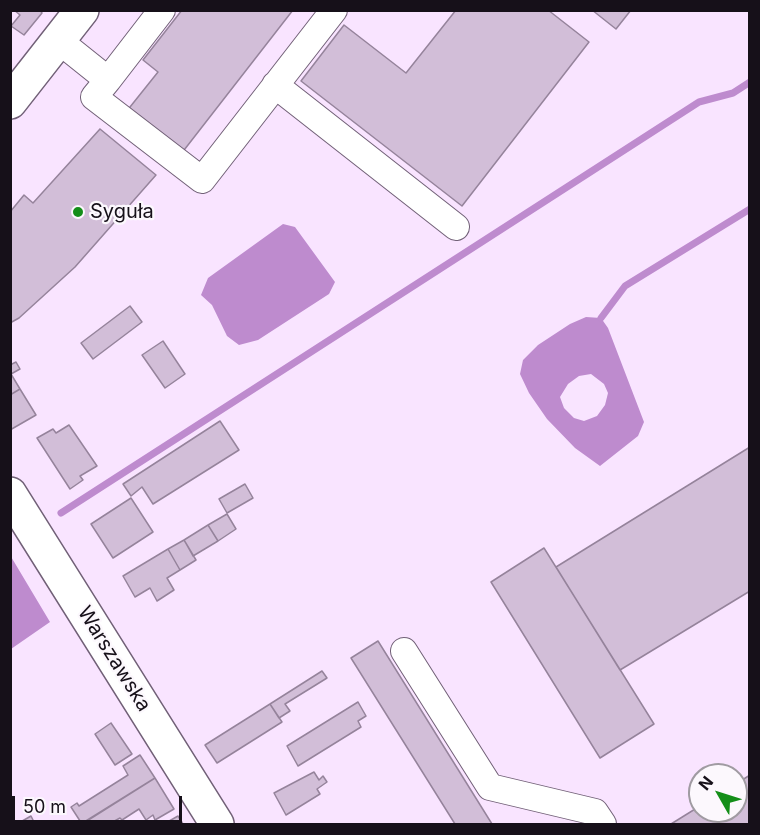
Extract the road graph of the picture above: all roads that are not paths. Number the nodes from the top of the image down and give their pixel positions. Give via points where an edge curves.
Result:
1 (82, 10) edge
2 (162, 10) edge
3 (334, 10) edge
4 (58, 40) junction
5 (108, 80) junction
6 (275, 86) junction
7 (10, 102) edge
8 (456, 227) dead end
9 (11, 495) edge
10 (404, 651) dead end
11 (217, 825) edge
12 (603, 825) edge

1 - 4 main road
2 - 5 lane
3 - 6 lane
4 - 5 lane
4 - 7 main road
5 - 6 lane via 94,97 202,180
6 - 8 lane
9 - 11 main road, Warszawska
10 - 12 lane via 490,787 595,813

